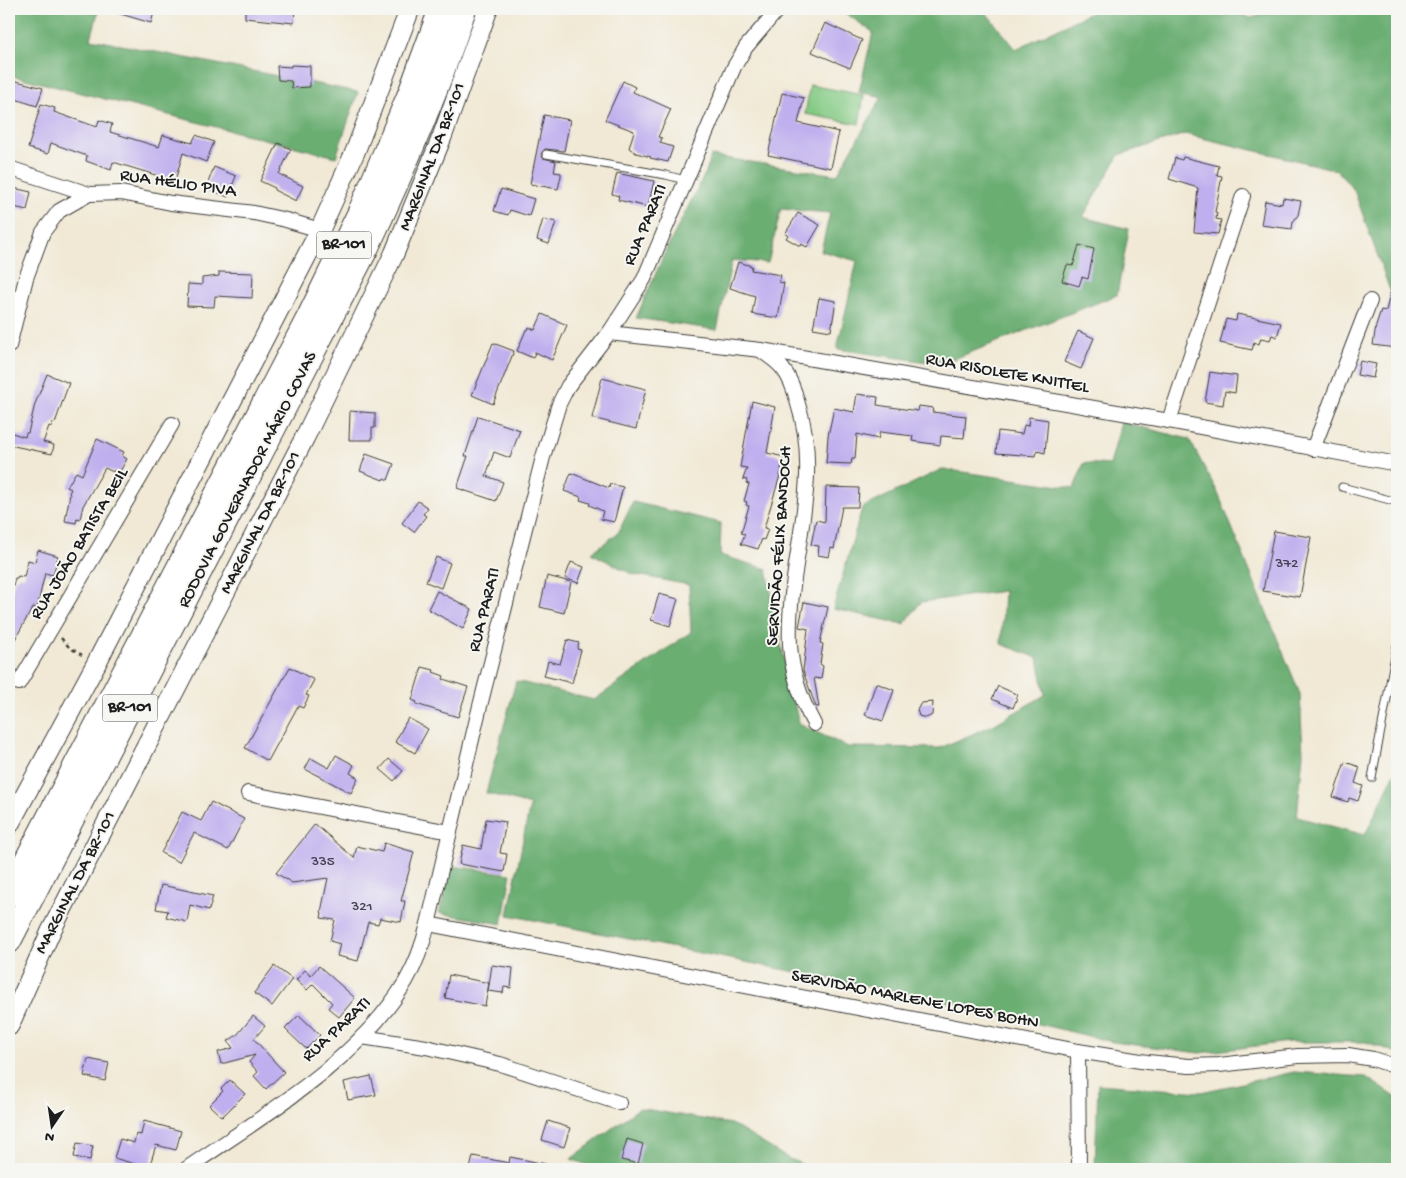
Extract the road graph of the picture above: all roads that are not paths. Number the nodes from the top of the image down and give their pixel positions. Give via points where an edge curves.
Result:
1 (410, 9) edge
2 (441, 9) edge
3 (464, 9) edge
4 (473, 9) edge
5 (488, 9) edge
6 (778, 9) edge
7 (447, 55) junction
8 (546, 154) dead end
9 (9, 168) edge
10 (685, 180) junction
11 (89, 194) junction
12 (1243, 196) dead end
13 (320, 230) junction
14 (1370, 302) dead end
15 (609, 333) junction
16 (9, 346) edge
17 (761, 350) junction
18 (1169, 421) junction
19 (172, 424) dead end
20 (1313, 449) junction
21 (1397, 464) edge
22 (1342, 486) dead end
23 (1397, 502) edge
24 (1397, 645) edge
25 (14, 682) edge
26 (814, 724) dead end
27 (1372, 778) dead end
28 (248, 793) dead end
29 (9, 825) edge
30 (450, 832) junction
31 (9, 894) edge
32 (428, 924) junction
33 (9, 941) edge
34 (9, 1026) edge
35 (362, 1037) junction
36 (1078, 1051) junction
37 (1397, 1067) edge
38 (619, 1103) dead end
39 (186, 1169) edge
40 (1079, 1169) edge

1 - 13 main road via 355,152
2 - 31 highway, RODOVIA GOVERNADOR MÁRIO COVAS / BR-101 via 411,91 360,212 309,317
3 - 7 highway, RODOVIA GOVERNADOR MÁRIO COVAS / BR-101
4 - 7 highway
5 - 34 main road, MARGINAL DA BR-101 via 442,137 394,254 305,437 51,931
6 - 10 street, RUA PARATI via 734,66
7 - 33 highway, RODOVIA GOVERNADOR MÁRIO COVAS / BR-101 via 391,197 366,249
8 - 10 lane
9 - 11 street
10 - 15 street, RUA PARATI via 644,279
11 - 13 street, RUA HÉLIO PIVA via 121,193 254,213
11 - 16 street, RUA HÉLIO PIVA via 59,211 43,232 26,278
12 - 18 street
13 - 29 main road via 96,664
14 - 20 street
15 - 17 street, RUA RISOLETE KNITTEL
15 - 30 street, RUA PARATI via 568,386 552,424
17 - 18 street, RUA RISOLETE KNITTEL
17 - 26 street, SERVIDÃO FÉLIX BANDOCH via 788,376 805,427 807,481 793,576 790,644 793,674
18 - 20 street, RUA RISOLETE KNITTEL
19 - 25 street, RUA JOÃO BATISTA BEIL via 52,627
20 - 21 street, RUA RISOLETE KNITTEL
22 - 23 lane
24 - 27 lane
28 - 30 street
30 - 32 street, RUA PARATI
32 - 35 street, RUA PARATI via 407,979 386,1011
32 - 36 street, SERVIDÃO MARLENE LOPES BOHN
35 - 38 street via 500,1064
35 - 39 street, RUA PARATI via 302,1088
36 - 37 street, SERVIDÃO MARLENE LOPES BOHN via 1189,1066 1348,1055
36 - 40 street

